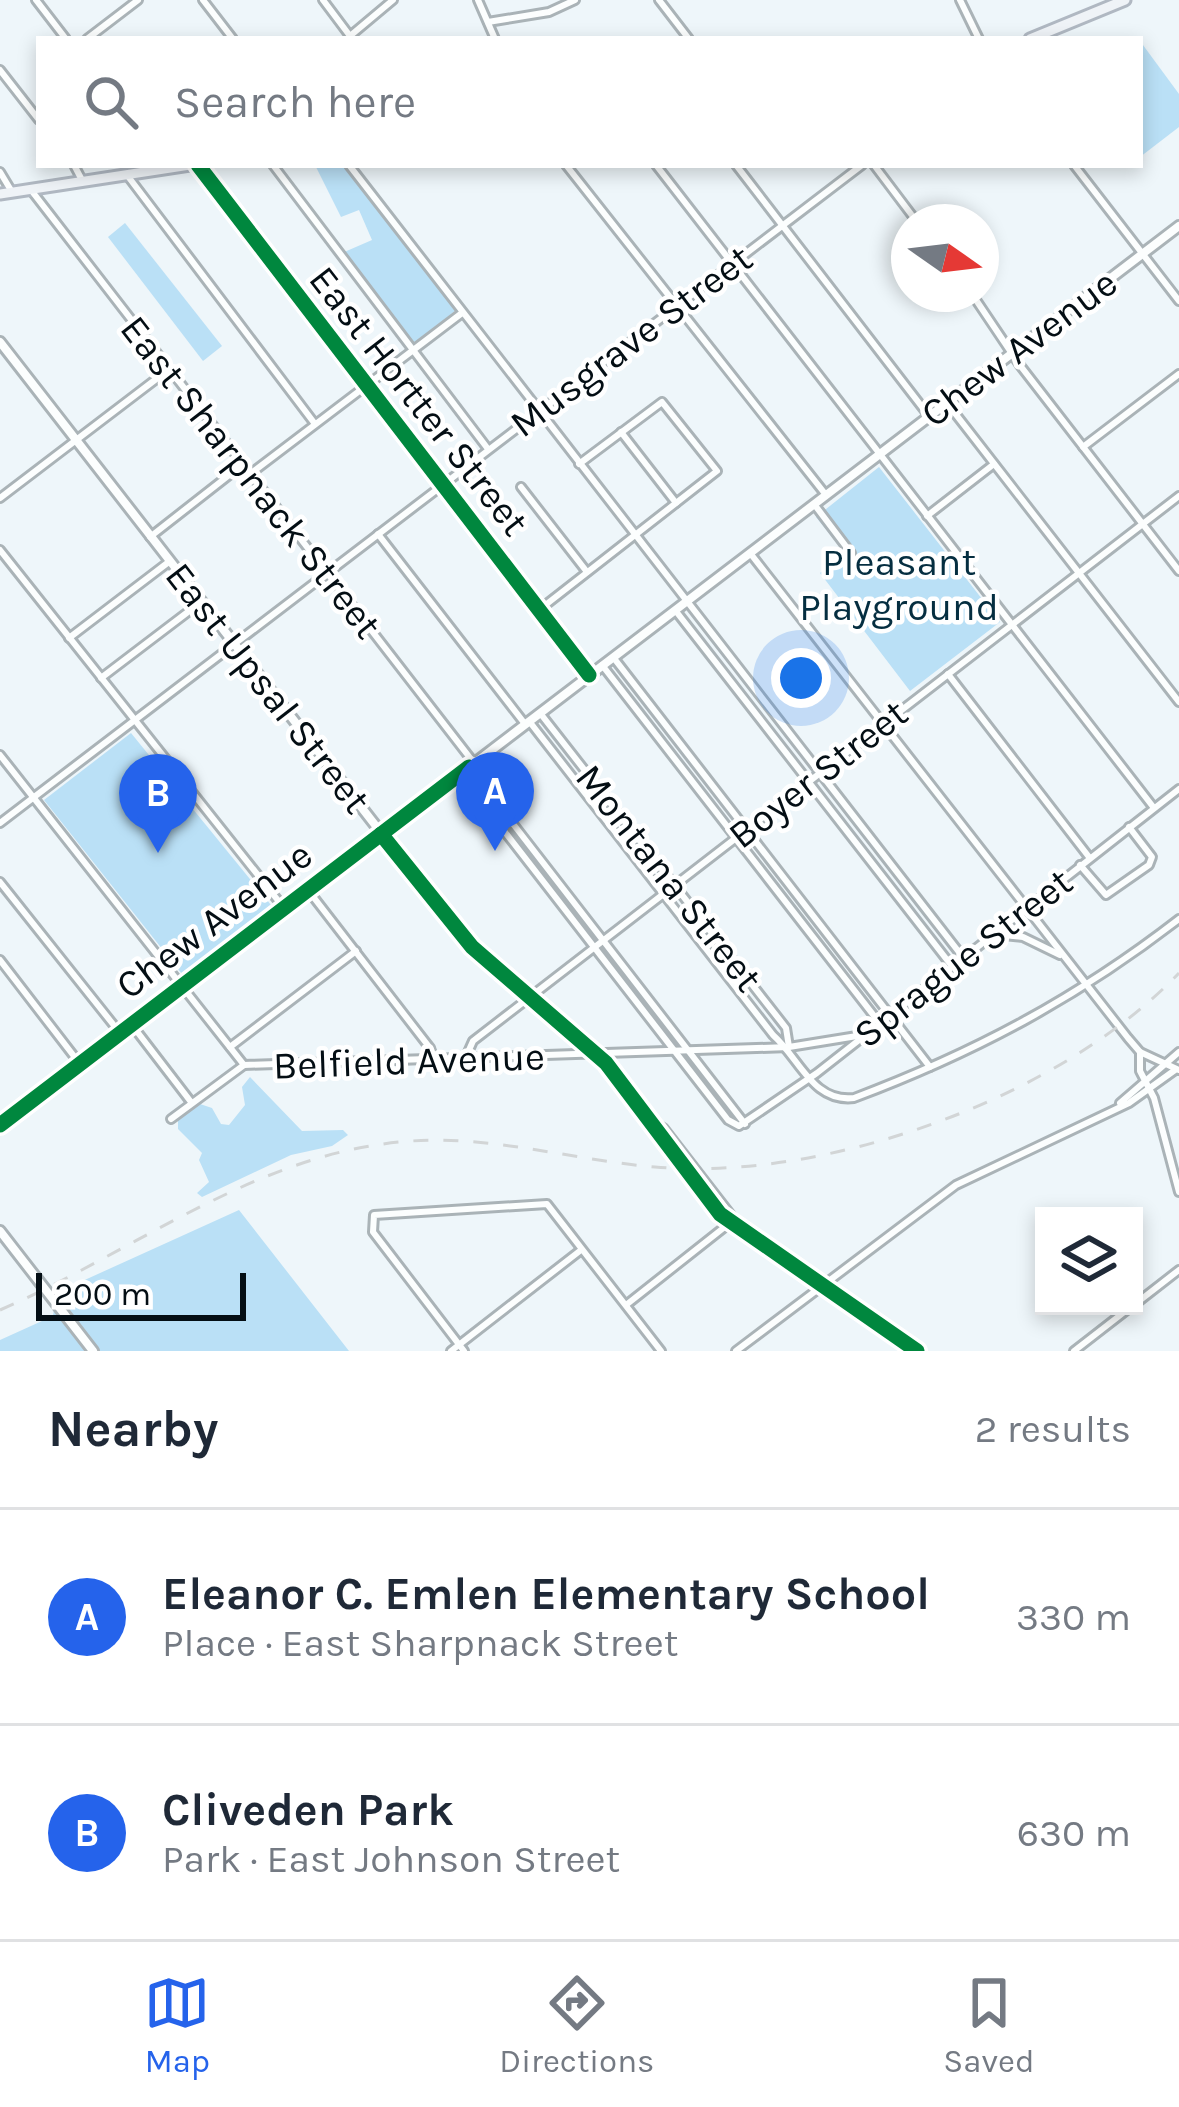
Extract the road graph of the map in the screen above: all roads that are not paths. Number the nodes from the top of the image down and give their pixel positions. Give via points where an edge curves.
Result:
1 (36, 0) edge
2 (138, 0) edge
3 (203, 0) edge
4 (323, 0) edge
5 (392, 0) edge
6 (478, 0) edge
7 (575, 0) edge
8 (659, 0) edge
9 (960, 0) edge
10 (1125, 0) edge
11 (488, 22) junction
12 (64, 36) edge
13 (91, 36) edge
14 (231, 36) edge
15 (350, 36) edge
16 (353, 36) edge
17 (494, 36) edge
18 (686, 36) edge
19 (978, 36) edge
20 (1037, 36) edge
21 (0, 70) edge
22 (36, 116) edge
23 (76, 168) edge
24 (158, 168) edge
25 (196, 168) edge
26 (275, 168) edge
27 (351, 168) edge
28 (568, 168) edge
29 (658, 168) edge
30 (738, 168) edge
31 (858, 168) edge
32 (876, 168) edge
33 (1076, 168) edge
34 (0, 172) edge
35 (127, 175) junction
36 (83, 182) junction
37 (31, 190) junction
38 (6, 193) edge
39 (903, 204) edge
40 (783, 225) junction
41 (1179, 226) edge
42 (1142, 254) junction
43 (733, 264) junction
44 (1179, 301) edge
45 (677, 306) junction
46 (985, 312) edge
47 (462, 313) junction
48 (0, 342) edge
49 (412, 350) junction
50 (1013, 352) junction
51 (168, 370) junction
52 (1179, 374) edge
53 (365, 386) junction
54 (946, 403) junction
55 (538, 412) junction
56 (929, 416) junction
57 (315, 424) junction
58 (621, 432) junction
59 (76, 440) junction
60 (1083, 447) junction
61 (489, 450) junction
62 (880, 454) junction
63 (579, 464) junction
64 (994, 464) junction
65 (242, 465) junction
66 (249, 475) junction
67 (442, 485) junction
68 (520, 487) dead end
69 (826, 495) junction
70 (1179, 496) edge
71 (0, 498) edge
72 (676, 503) junction
73 (814, 504) junction
74 (927, 516) junction
75 (1142, 524) junction
76 (378, 534) junction
77 (635, 535) junction
78 (151, 537) junction
79 (0, 550) edge
80 (750, 553) junction
81 (851, 553) dead end
82 (170, 561) junction
83 (1179, 571) edge
84 (587, 572) junction
85 (1078, 573) junction
86 (326, 574) junction
87 (202, 602) junction
88 (686, 602) junction
89 (539, 610) junction
90 (675, 610) junction
91 (1012, 625) junction
92 (70, 638) junction
93 (234, 644) junction
94 (614, 657) junction
95 (602, 665) junction
96 (948, 674) junction
97 (589, 675) junction
98 (101, 678) junction
99 (1179, 702) edge
100 (541, 713) junction
101 (135, 720) junction
102 (527, 723) junction
103 (884, 724) junction
104 (0, 755) edge
105 (467, 768) junction
106 (820, 773) junction
107 (808, 782) junction
108 (1179, 789) edge
109 (33, 797) junction
110 (1154, 808) junction
111 (0, 823) edge
112 (1129, 827) junction
113 (747, 829) junction
114 (382, 834) junction
115 (736, 838) junction
116 (1090, 858) junction
117 (1080, 865) junction
118 (0, 882) edge
119 (674, 885) junction
120 (308, 890) junction
121 (663, 894) junction
122 (1026, 907) junction
123 (284, 908) junction
124 (1179, 919) edge
125 (990, 934) junction
126 (602, 941) junction
127 (594, 947) junction
128 (356, 951) junction
129 (962, 956) junction
130 (1066, 959) junction
131 (0, 960) edge
132 (951, 965) junction
133 (1086, 984) junction
134 (182, 986) junction
135 (530, 997) junction
136 (889, 1013) junction
137 (878, 1021) junction
138 (132, 1024) junction
139 (120, 1033) junction
140 (860, 1034) junction
141 (230, 1047) junction
142 (789, 1047) junction
143 (688, 1051) junction
144 (675, 1052) junction
145 (1140, 1052) junction
146 (1179, 1052) edge
147 (597, 1054) junction
148 (465, 1059) junction
149 (434, 1060) junction
150 (80, 1064) junction
151 (1162, 1064) junction
152 (244, 1065) junction
153 (1178, 1068) edge
154 (931, 1069) junction
155 (808, 1077) junction
156 (1144, 1079) junction
157 (1150, 1089) junction
158 (191, 1102) junction
159 (1118, 1106) junction
160 (172, 1119) dead end
161 (745, 1124) junction
162 (0, 1125) edge
163 (1179, 1192) edge
164 (733, 1220) junction
165 (0, 1231) edge
166 (582, 1249) junction
167 (1179, 1270) edge
168 (822, 1285) junction
169 (1143, 1298) edge
170 (626, 1305) junction
171 (1122, 1315) edge
172 (1087, 1347) edge
173 (462, 1348) edge
174 (911, 1349) edge
175 (93, 1351) edge
176 (451, 1351) edge
177 (661, 1351) edge
178 (736, 1351) edge
179 (1074, 1351) edge

1 - 12 street
2 - 13 street
3 - 14 street
4 - 15 street
5 - 16 street
6 - 11 street
7 - 11 street
8 - 18 street
9 - 19 street
10 - 20 main road
11 - 17 street
21 - 22 street
23 - 36 street
24 - 35 main road
25 - 53 street, East Hortter Street
26 - 49 street
27 - 47 street
28 - 45 street
29 - 43 street
30 - 40 street
31 - 40 street, Musgrave Street
32 - 39 street
33 - 42 street
34 - 38 street
35 - 36 main road
35 - 57 street
36 - 37 main road
37 - 38 main road
37 - 51 street, East Sharpnack Street
40 - 43 street, Musgrave Street
40 - 56 street
41 - 42 street, Chew Avenue
42 - 44 street
42 - 50 street, Chew Avenue
43 - 45 street, Musgrave Street
43 - 62 street
45 - 55 street, Musgrave Street
45 - 69 street
46 - 50 street
47 - 49 street
47 - 55 street
48 - 59 street, East Upsal Street
49 - 53 street
49 - 61 street
50 - 54 street, Chew Avenue
50 - 60 street
51 - 59 street
51 - 65 street, East Sharpnack Street
52 - 60 street
53 - 57 street
53 - 67 street, East Hortter Street
54 - 56 street, Chew Avenue
54 - 64 street
55 - 61 street, Musgrave Street
55 - 63 street
56 - 62 street, Chew Avenue
57 - 66 street
58 - 63 street
58 - 72 street
58 - 72 street via 662,402 717,471
59 - 71 street
59 - 78 street, East Upsal Street
60 - 75 street
61 - 67 street, Musgrave Street
62 - 69 street, Chew Avenue
62 - 74 street
63 - 77 street
64 - 74 street
64 - 85 street
65 - 66 street, East Sharpnack Street
65 - 78 street
66 - 86 street, East Sharpnack Street
67 - 76 street, Musgrave Street
67 - 89 street, East Hortter Street
68 - 84 street
69 - 73 street, Chew Avenue
70 - 75 street, Boyer Street
72 - 77 street
73 - 80 street, Chew Avenue
73 - 81 street
74 - 91 street
75 - 83 street
75 - 85 street, Boyer Street
76 - 86 street, Musgrave Street
76 - 102 street, Montana Street
77 - 84 street
77 - 88 street
78 - 82 street, East Upsal Street
79 - 92 street
80 - 88 street, Chew Avenue
80 - 103 street
82 - 87 street, East Upsal Street
82 - 92 street
84 - 89 street
85 - 91 street, Boyer Street
85 - 99 street
86 - 93 street, Musgrave Street
86 - 105 street, East Sharpnack Street
87 - 93 street, East Upsal Street
87 - 98 street
88 - 90 street, Chew Avenue
88 - 106 street
89 - 97 street, East Hortter Street
90 - 94 street, Chew Avenue
90 - 107 street
91 - 96 street, Boyer Street
91 - 110 street
92 - 98 street
93 - 101 street, Musgrave Street
93 - 114 street, East Upsal Street
94 - 95 street, Chew Avenue
94 - 113 street
95 - 97 street, Chew Avenue
95 - 115 street
96 - 103 street, Boyer Street
96 - 116 street
97 - 100 street, Chew Avenue
98 - 101 street
100 - 102 street, Chew Avenue
100 - 119 street, Montana Street
101 - 109 street, Musgrave Street
101 - 123 street
102 - 105 street, Chew Avenue
102 - 121 street, Montana Street
103 - 106 street, Boyer Street
103 - 122 street
104 - 109 street
105 - 114 street, Chew Avenue
105 - 126 street, East Sharpnack Street
105 - 127 street, East Sharpnack Street
106 - 107 street, Boyer Street
106 - 129 street
107 - 113 street, Boyer Street
107 - 132 street
108 - 110 street, Sprague Street
109 - 111 street, Musgrave Street
109 - 134 street
110 - 112 street, Sprague Street
112 - 116 street, Sprague Street
112 - 117 street via 1152,860 1106,895
113 - 115 street, Boyer Street
113 - 136 street
114 - 120 street, Chew Avenue
114 - 135 street, East Upsal Street via 472,947
115 - 119 street, Boyer Street
115 - 137 street
116 - 117 street, Sprague Street
117 - 122 street, Sprague Street
118 - 139 street
119 - 121 street, Boyer Street
119 - 142 street, Montana Street via 786,1028
120 - 123 street, Chew Avenue
120 - 128 street
121 - 126 street, Boyer Street
121 - 142 street, Montana Street
122 - 125 street, Sprague Street
122 - 130 street
123 - 134 street, Chew Avenue
124 - 133 street
125 - 129 street, Sprague Street
125 - 130 street via 1023,937
126 - 127 street, Boyer Street
126 - 143 street, East Sharpnack Street
127 - 135 street, Boyer Street
127 - 144 street, East Sharpnack Street
128 - 141 street
128 - 149 street
129 - 132 street, Sprague Street
130 - 133 street
131 - 150 street
132 - 136 street, Sprague Street
133 - 145 street
133 - 154 street
134 - 138 street, Chew Avenue
134 - 141 street
135 - 147 street, East Upsal Street
135 - 148 street, Boyer Street via 473,1041
136 - 137 street, Sprague Street
136 - 154 street
137 - 140 street, Sprague Street
138 - 139 street, Chew Avenue
138 - 158 street
139 - 150 street, Chew Avenue
140 - 142 street, Belfield Avenue
140 - 155 street, Sprague Street
141 - 152 street
142 - 143 street, Belfield Avenue
142 - 155 street, Montana Street
143 - 144 street, Belfield Avenue
143 - 161 street, East Sharpnack Street
144 - 147 street, Belfield Avenue
144 - 161 street, East Sharpnack Street via 730,1123
145 - 151 street
145 - 156 street
146 - 151 street
147 - 148 street, Belfield Avenue
147 - 164 street, East Upsal Street
148 - 149 street, Belfield Avenue
149 - 152 street, Belfield Avenue
150 - 162 street, Chew Avenue
151 - 153 street
151 - 156 street
152 - 158 street
153 - 157 street
154 - 155 street, Montana Street via 843,1099 821,1093
155 - 161 street, Sprague Street
156 - 157 street
156 - 159 street
157 - 159 street
157 - 163 street
158 - 160 street
159 - 168 street via 977,1172
164 - 168 street, East Upsal Street
164 - 170 street
165 - 175 street
166 - 170 street
166 - 173 street
166 - 173 street via 547,1204 380,1213 370,1220
167 - 169 street
168 - 174 street, East Upsal Street
168 - 178 street
170 - 177 street
171 - 172 street
172 - 179 street
173 - 176 street

